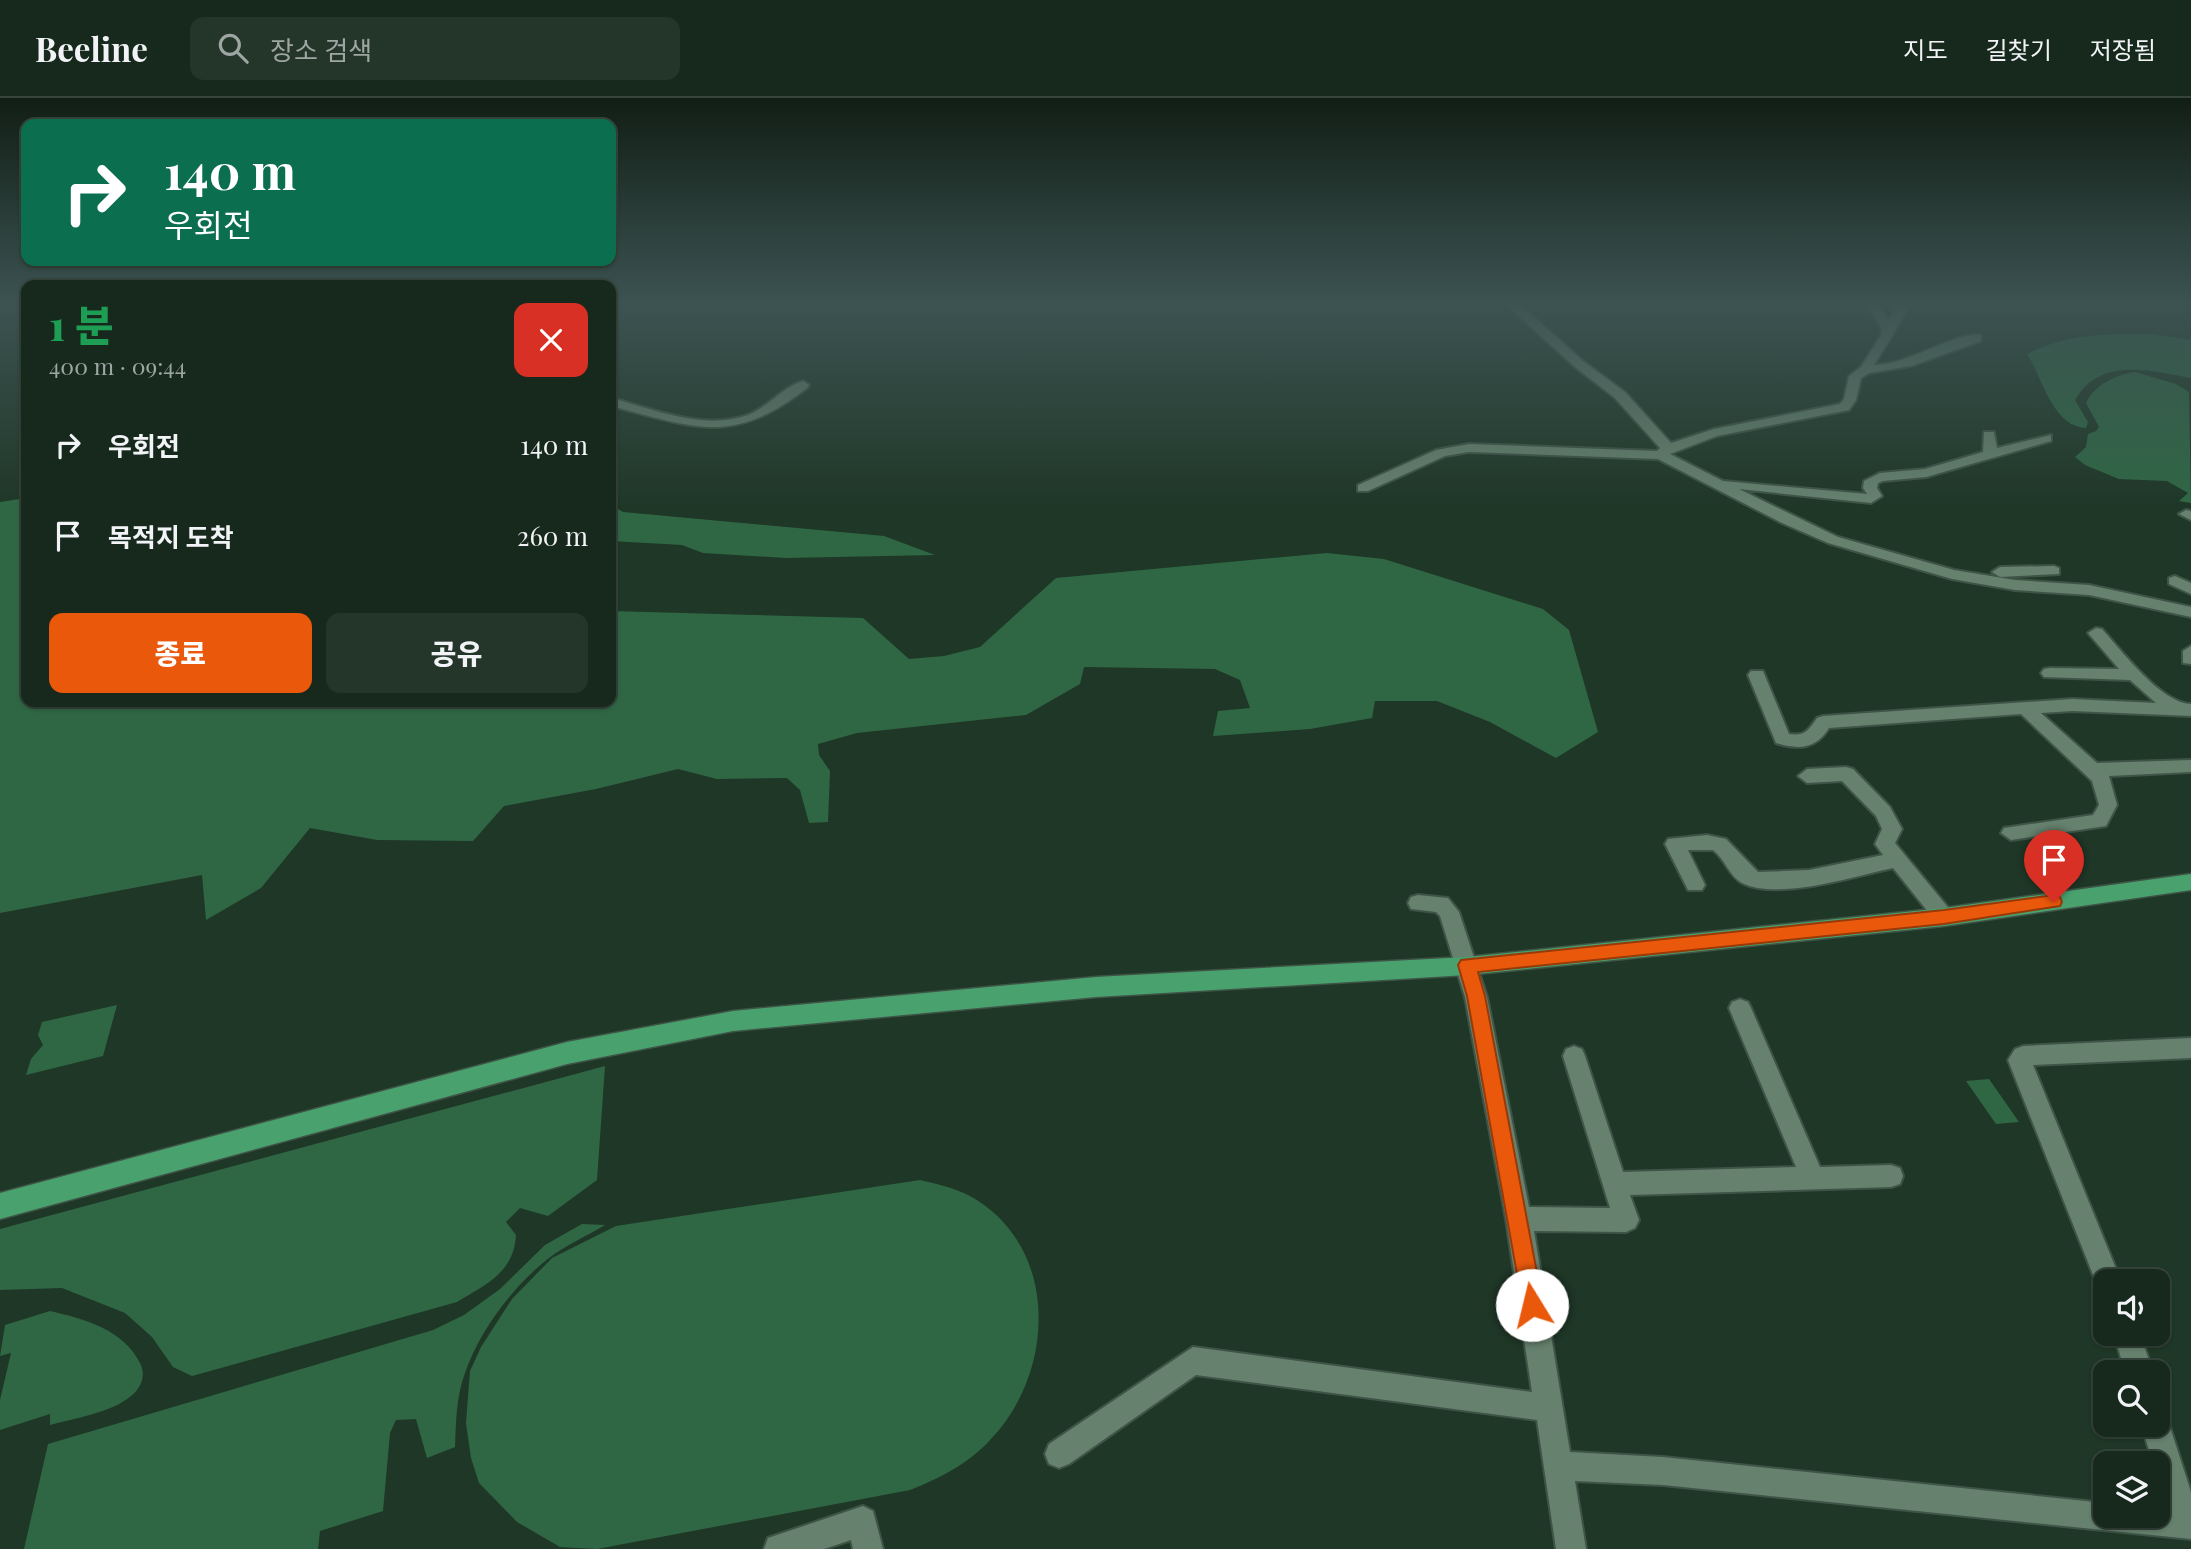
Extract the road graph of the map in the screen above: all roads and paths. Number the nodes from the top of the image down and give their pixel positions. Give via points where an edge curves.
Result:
1 (1588, 372) edge
2 (1862, 372) edge
3 (803, 385) dead end
4 (616, 403) edge
5 (1989, 435) dead end
6 (2046, 439) dead end
7 (1664, 451) junction
8 (1990, 454) junction
9 (1716, 483) junction
10 (1363, 488) dead end
11 (1940, 570) junction
12 (2054, 572) dead end
13 (2175, 581) dead end
14 (2191, 589) edge
15 (2191, 612) edge
16 (2096, 633) dead end
17 (2050, 673) dead end
18 (1757, 675) dead end
19 (2134, 675) junction
20 (2026, 709) junction
21 (2182, 709) edge
22 (2191, 766) edge
23 (2092, 770) junction
24 (1807, 776) dead end
25 (2011, 833) dead end
26 (1898, 860) junction
27 (2191, 882) edge
28 (1695, 885) dead end
29 (1418, 903) dead end
30 (1944, 917) junction
31 (1467, 965) junction
32 (1740, 1008) dead end
33 (2191, 1048) edge
34 (1574, 1056) dead end
35 (1891, 1176) dead end
36 (1814, 1178) junction
37 (1614, 1184) junction
38 (0, 1206) edge
39 (1519, 1219) junction
40 (2103, 1269) edge
41 (1549, 1408) junction
42 (2159, 1437) edge
43 (1059, 1454) dead end
44 (1559, 1466) junction
45 (2189, 1529) edge
46 (779, 1549) edge
47 (868, 1549) edge
48 (1572, 1549) edge

1 - 7 street via 1620,396
2 - 7 street via 1844,407 1714,433
3 - 4 street via 770,410 726,426 696,425
5 - 8 street
6 - 8 street
7 - 9 street
7 - 10 street via 1460,449
8 - 9 street via 1927,473 1880,477 1871,481 1875,496 1871,499
9 - 11 street via 1833,540
11 - 12 street
11 - 15 street via 2015,584 2089,590
13 - 14 street
16 - 19 street
17 - 19 street
18 - 20 street via 1773,721 1782,739 1789,742 1814,737 1823,722
19 - 21 street
20 - 21 street via 2072,705
20 - 23 street
22 - 23 street
23 - 25 street via 2101,778 2108,805 2099,821
24 - 26 street via 1846,774 1883,812 1892,829 1885,844
26 - 28 street via 1756,880 1739,870 1723,847 1675,844
26 - 30 street
27 - 30 main road
29 - 31 street via 1441,904 1449,912
30 - 31 main road
31 - 38 main road via 1096,987 733,1021 567,1054
31 - 39 street
32 - 36 street
33 - 40 street via 2023,1056 2018,1060
34 - 37 street
35 - 36 street
36 - 37 street
37 - 39 street via 1626,1220
39 - 41 street
41 - 43 street via 1193,1361
41 - 44 street
42 - 45 street
44 - 45 street via 1663,1471
44 - 48 street
46 - 47 street via 863,1521

